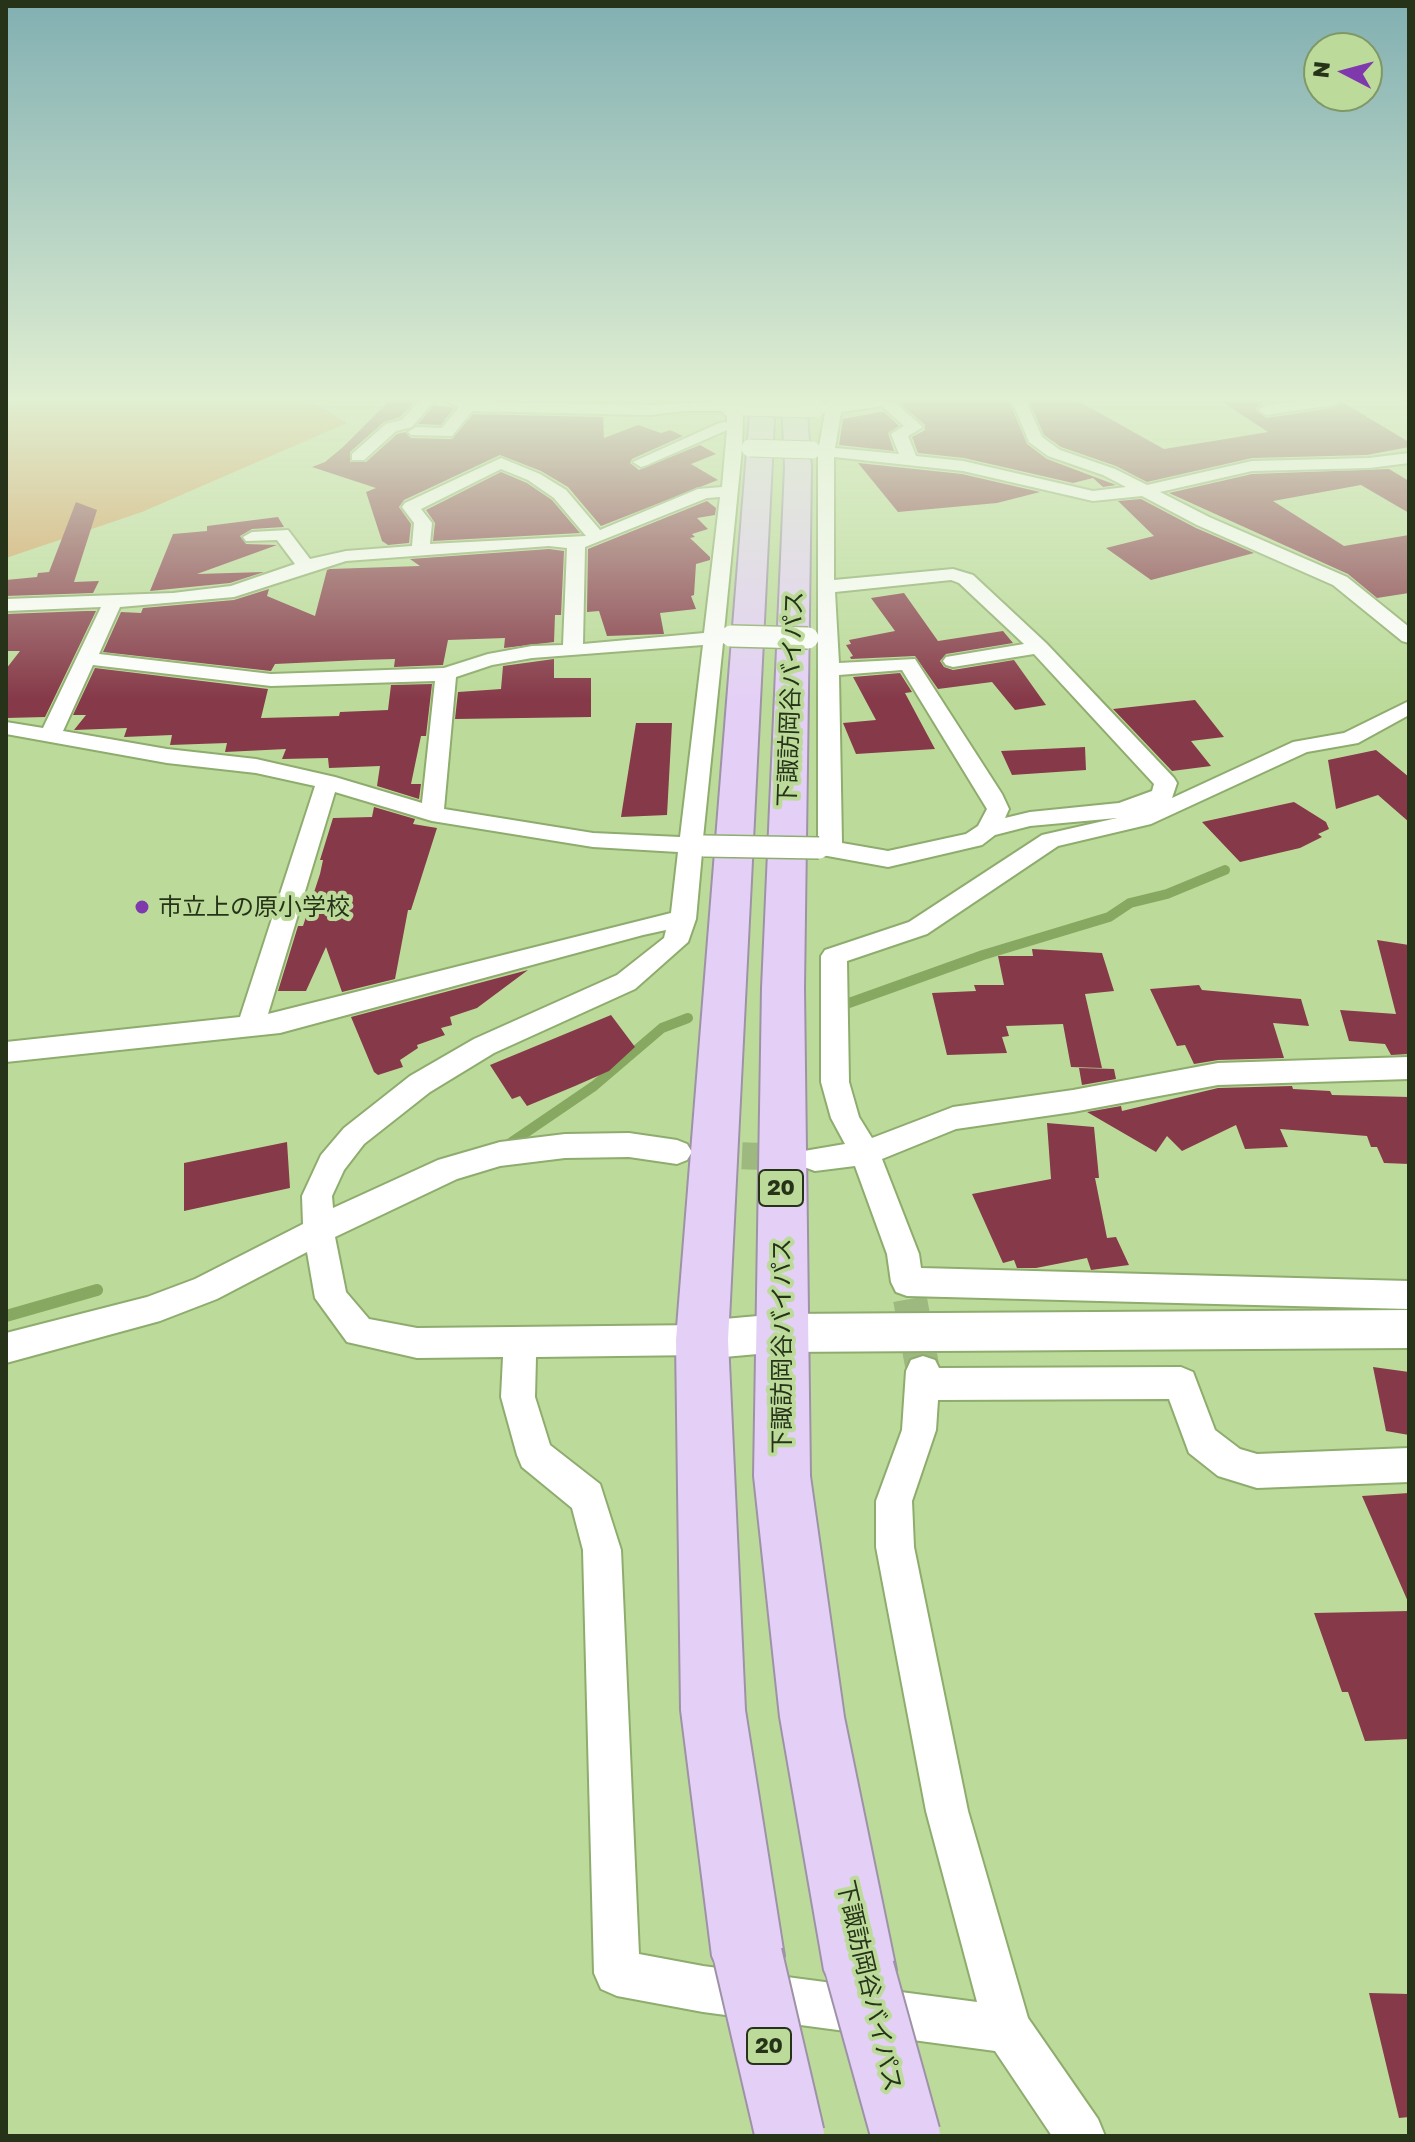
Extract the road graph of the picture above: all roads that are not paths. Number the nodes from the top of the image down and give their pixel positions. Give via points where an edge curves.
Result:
1 (423, 501) edge
2 (566, 501) edge
3 (685, 501) edge
4 (729, 501) edge
5 (734, 501) edge
6 (797, 501) edge
7 (821, 501) edge
8 (1167, 501) edge
9 (252, 537) dead end
10 (597, 538) junction
11 (576, 544) junction
12 (421, 551) junction
13 (306, 566) junction
14 (825, 587) junction
15 (113, 602) junction
16 (6, 605) edge
17 (722, 636) junction
18 (1409, 637) edge
19 (829, 638) junction
20 (1039, 647) junction
21 (573, 651) junction
22 (85, 658) junction
23 (953, 661) dead end
24 (828, 670) junction
25 (446, 674) junction
26 (1409, 707) edge
27 (6, 728) edge
28 (51, 734) junction
29 (327, 782) junction
30 (432, 814) junction
31 (1132, 815) junction
32 (987, 830) junction
33 (698, 846) junction
34 (825, 848) junction
35 (683, 919) junction
36 (250, 1028) junction
37 (6, 1052) edge
38 (1409, 1068) edge
39 (677, 1152) tunnel mouth
40 (865, 1153) junction
41 (815, 1159) tunnel mouth
42 (319, 1233) junction
43 (1409, 1304) edge
44 (780, 1333) junction
45 (702, 1340) junction
46 (520, 1343) junction
47 (6, 1348) edge
48 (1409, 1465) edge
49 (1008, 2029) junction
50 (790, 2136) edge
51 (906, 2136) edge
52 (1081, 2136) edge

1 - 12 street via 411,507 423,523
2 - 10 street
3 - 10 street
4 - 17 street
5 - 45 highway, 下諏訪岡谷バイパス / 20
6 - 44 highway, 下諏訪岡谷バイパス / 20 via 783,988
7 - 14 street
8 - 18 street via 1340,581
9 - 13 street via 282,534
10 - 11 street
11 - 12 street via 549,541
11 - 21 street
12 - 13 street via 346,556
13 - 15 street via 234,591
14 - 19 street
14 - 20 street via 953,574 966,579
15 - 16 street
15 - 22 street
17 - 19 street, bridge
17 - 21 street
17 - 33 street
19 - 24 street
20 - 23 street
20 - 31 street via 1166,783 1162,795
21 - 25 street via 518,655
22 - 25 street via 271,680
22 - 28 street
24 - 32 street via 908,663 991,794 998,809
24 - 34 street
25 - 30 street
26 - 31 street via 1350,738 1301,747
27 - 28 street
28 - 29 street
29 - 30 street
29 - 36 street
30 - 33 street via 593,840
31 - 32 street via 1030,819
31 - 40 street via 1050,840 918,928 834,956 835,1082 845,1118
32 - 34 street via 974,840 888,859
33 - 34 street, bridge
33 - 35 street
35 - 36 street
35 - 42 street via 675,942 626,982 484,1046 420,1084 354,1136 332,1163 317,1196
36 - 37 street
38 - 40 street via 1218,1074 953,1118
39 - 42 street via 629,1145 500,1154 449,1169
40 - 41 street
40 - 43 street via 903,1254 909,1290
42 - 46 street via 331,1298 359,1332 417,1343
42 - 47 street via 206,1289 148,1311
43 - 44 street
44 - 45 street
44 - 51 highway, 下諏訪岡谷バイパス / 20, bridge via 782,1476 812,1717 860,1970
45 - 46 street
45 - 50 highway, 下諏訪岡谷バイパス / 20, bridge via 713,1710 748,1956
46 - 49 street via 518,1397 535,1455 587,1497 602,1550 617,1973
48 - 49 street via 1257,1471 1231,1464 1201,1441 1181,1383 923,1377 919,1430 894,1501 895,1547 947,1811
49 - 52 street

